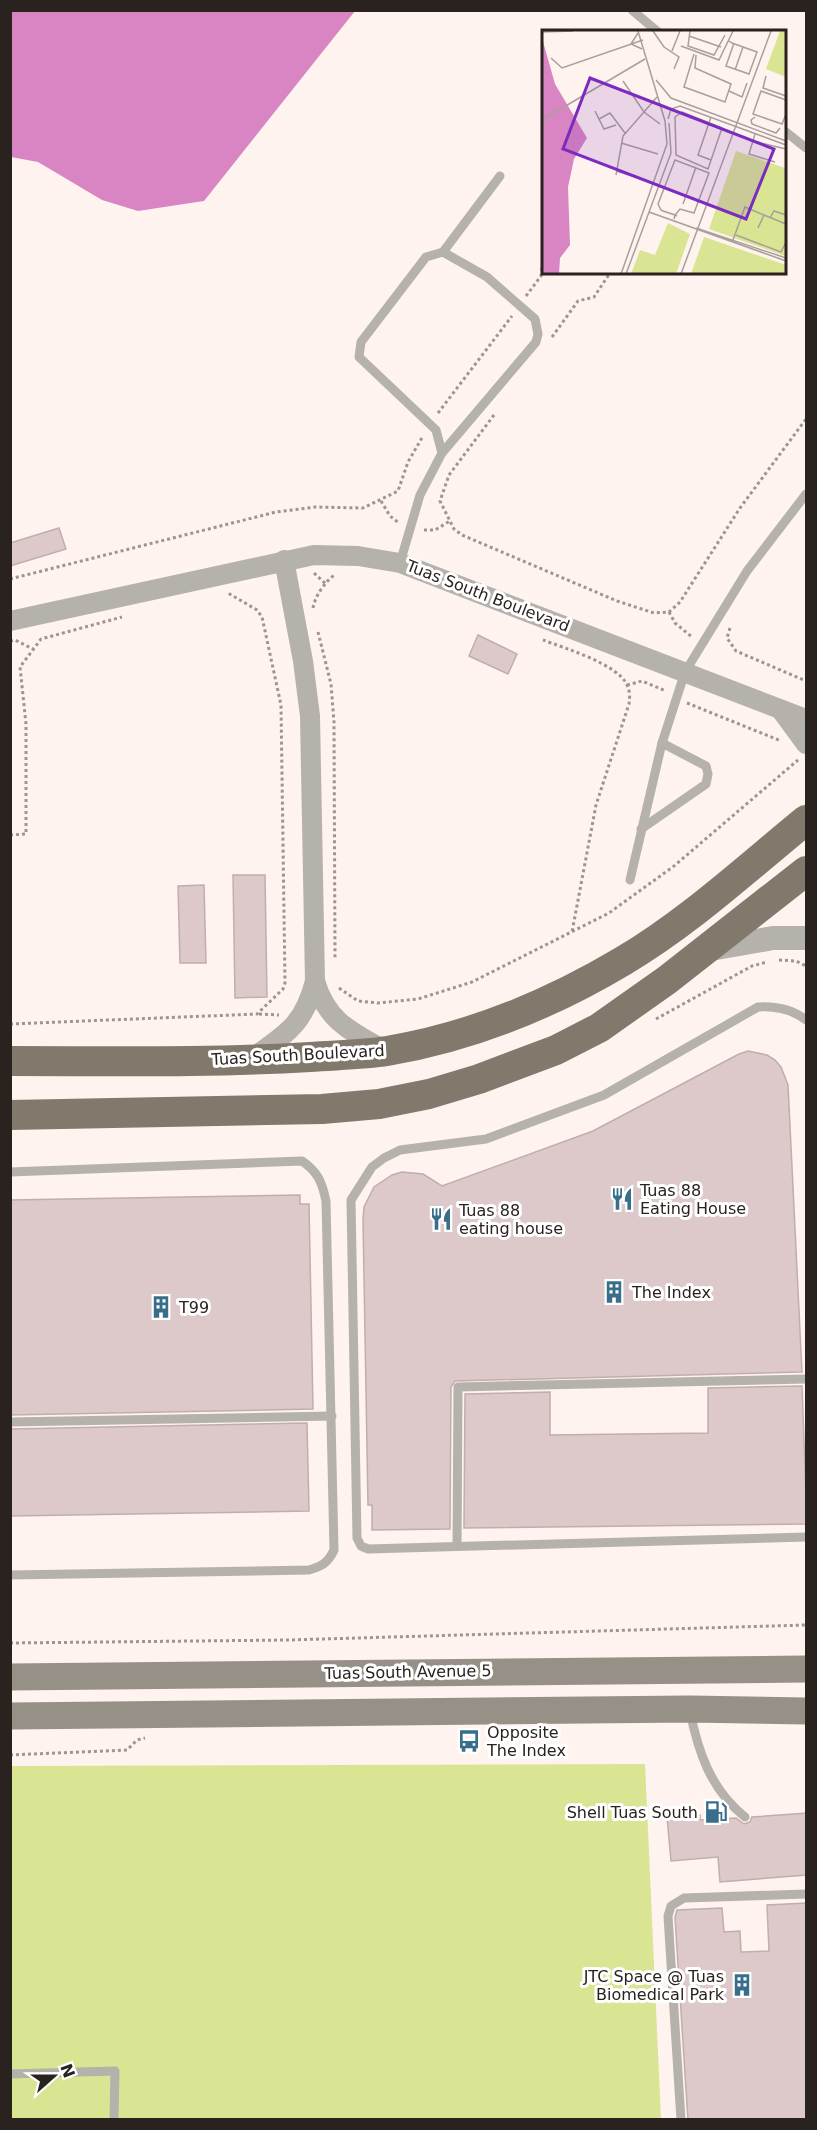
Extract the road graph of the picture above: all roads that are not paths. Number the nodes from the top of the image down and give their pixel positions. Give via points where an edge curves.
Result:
1 (632, 10) edge
2 (656, 30) edge
3 (787, 133) edge
4 (807, 148) edge
5 (500, 176) dead end
6 (443, 252) junction
7 (442, 453) junction
8 (807, 494) edge
9 (284, 560) junction
10 (400, 563) junction
11 (10, 621) edge
12 (685, 672) junction
13 (777, 706) junction
14 (807, 719) edge
15 (662, 743) junction
16 (798, 752) edge
17 (807, 820) edge
18 (641, 829) junction
19 (807, 871) edge
20 (630, 880) dead end
21 (807, 938) edge
22 (704, 950) junction
23 (315, 981) junction
24 (807, 1020) edge
25 (386, 1052) junction
26 (10, 1061) edge
27 (248, 1061) junction
28 (10, 1115) edge
29 (10, 1172) edge
30 (807, 1379) edge
31 (332, 1416) junction
32 (10, 1422) edge
33 (807, 1537) edge
34 (457, 1546) junction
35 (10, 1575) edge
36 (807, 1669) edge
37 (10, 1677) edge
38 (690, 1709) junction
39 (807, 1711) edge
40 (10, 1716) edge
41 (745, 1818) dead end
42 (807, 1894) edge
43 (10, 2074) edge
44 (114, 2120) edge
45 (681, 2120) edge

1 - 2 lane
3 - 4 lane
5 - 6 lane
6 - 7 lane via 426,257 361,342 359,357 436,430
6 - 7 lane via 487,277 535,319 538,334 536,342
7 - 10 lane via 420,495
8 - 12 lane via 747,571
9 - 10 street, Tuas South Boulevard via 337,555
9 - 11 street, Tuas South Boulevard
9 - 23 street via 310,716
10 - 12 street, Tuas South Boulevard
12 - 13 street, Tuas South Boulevard
12 - 15 lane
13 - 14 street, Tuas South Boulevard
13 - 16 street via 797,728
15 - 18 lane
15 - 18 lane via 706,766 708,779
17 - 25 main road, Tuas South Boulevard via 674,928 580,986 510,1017
18 - 20 lane
19 - 22 main road
21 - 22 street via 773,938
22 - 28 main road via 599,1028 556,1050 429,1094 322,1109
23 - 25 street via 338,1023
23 - 27 street via 292,1030
24 - 34 lane via 790,1010 759,1007 604,1095 486,1139 400,1150 372,1167 356,1189 351,1200 357,1538 368,1549
25 - 27 main road, Tuas South Boulevard
26 - 27 main road, Tuas South Boulevard
29 - 31 lane via 302,1161 314,1168 321,1178 326,1201
30 - 34 lane via 458,1386
31 - 32 lane
31 - 35 lane via 334,1550 322,1566 309,1570
33 - 34 lane
36 - 37 main road, Tuas South Avenue 5
38 - 39 main road
38 - 40 main road
38 - 41 lane via 701,1758 724,1796
42 - 45 lane via 684,1898 671,1906 668,1916
43 - 44 lane via 115,2071

